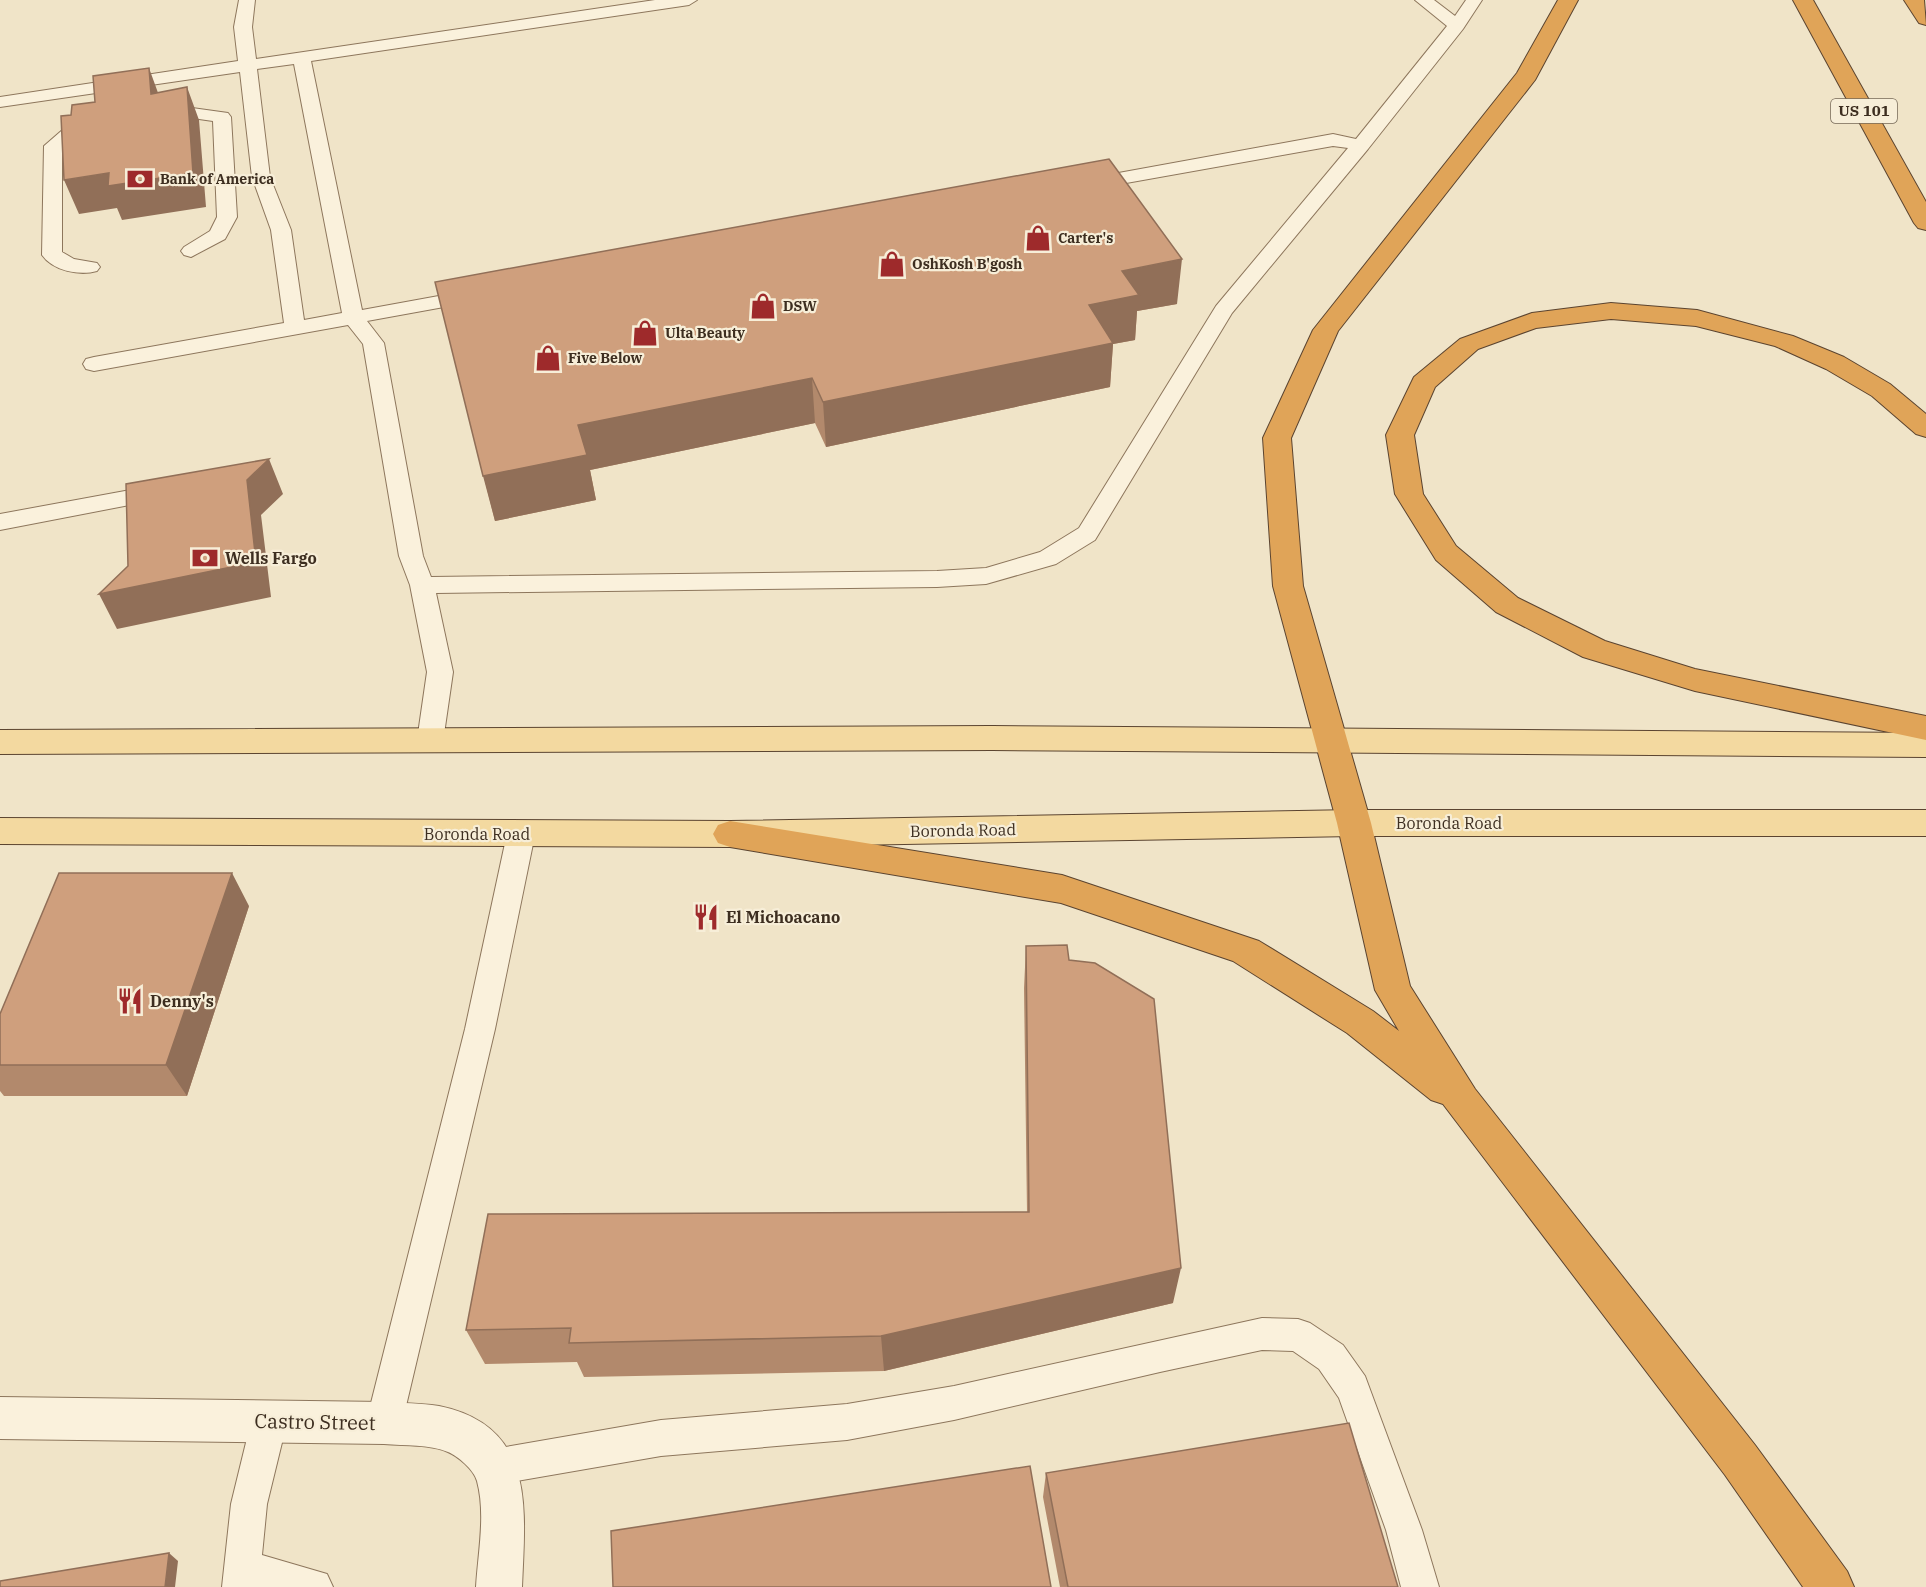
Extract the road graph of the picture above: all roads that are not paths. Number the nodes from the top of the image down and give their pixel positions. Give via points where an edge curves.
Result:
1 (247, 0) edge
2 (689, 0) edge
3 (1423, 0) edge
4 (1474, 0) edge
5 (1568, 0) edge
6 (1803, 0) edge
7 (1914, 0) edge
8 (1926, 18) edge
9 (1457, 25) junction
10 (301, 57) junction
11 (248, 65) junction
12 (0, 102) edge
13 (162, 115) edge
14 (108, 124) edge
15 (1361, 145) junction
16 (1066, 188) edge
17 (1926, 223) edge
18 (191, 251) dead end
19 (90, 267) dead end
20 (496, 291) edge
21 (353, 317) junction
22 (295, 327) junction
23 (94, 364) dead end
24 (1926, 428) edge
25 (188, 488) edge
26 (0, 522) edge
27 (422, 585) junction
28 (1926, 728) edge
29 (430, 741) junction
30 (0, 742) edge
31 (1331, 742) junction
32 (1926, 745) edge
33 (1354, 823) junction
34 (1926, 823) edge
35 (0, 831) edge
36 (521, 834) junction
37 (730, 834) junction
38 (1462, 1101) junction
39 (0, 1418) edge
40 (269, 1422) junction
41 (384, 1423) junction
42 (494, 1467) junction
43 (242, 1578) edge
44 (314, 1587) edge
45 (499, 1587) edge
46 (1420, 1587) edge
47 (1831, 1587) edge

1 - 11 lane via 243,27
2 - 10 lane
3 - 9 lane
4 - 9 lane
5 - 31 highway via 1527,75 1326,330 1277,438 1288,586
6 - 17 highway, US 101
7 - 8 highway
9 - 15 lane
10 - 11 lane
10 - 21 lane
11 - 12 lane
11 - 22 lane via 261,177 281,230
13 - 18 lane via 185,112 222,117 227,217 218,235
14 - 19 lane via 74,130 53,146 52,255 69,265
15 - 16 lane via 1333,140
15 - 27 lane via 1223,310 1087,534 1048,558 986,576 937,579
20 - 21 lane
21 - 22 lane
21 - 27 lane via 373,343 411,556
22 - 23 lane
24 - 28 highway via 1881,390 1835,363 1784,341 1696,318 1611,311 1532,321 1469,344 1423,383 1400,435 1409,494 1415,504 1446,553 1507,605 1594,649 1695,680
25 - 26 lane
27 - 29 lane via 440,672
29 - 30 main road
29 - 31 main road via 992,738
31 - 32 main road
31 - 33 highway
33 - 34 main road, Boronda Road
33 - 37 main road, Boronda Road
33 - 38 highway via 1393,990
35 - 36 main road, Boronda Road
36 - 37 main road, Boronda Road
36 - 41 lane via 457,1128
37 - 38 highway via 1062,889 1246,951 1360,1022
38 - 47 highway via 1740,1460
39 - 40 street, Castro Street
40 - 41 street, Castro Street
40 - 43 lane via 249,1504
41 - 42 street, Castro Street via 448,1431 470,1440
42 - 45 street via 500,1494
42 - 46 lane via 661,1438 846,1422 954,1403 1262,1334 1298,1335 1330,1357 1353,1388 1404,1530
43 - 44 lane

